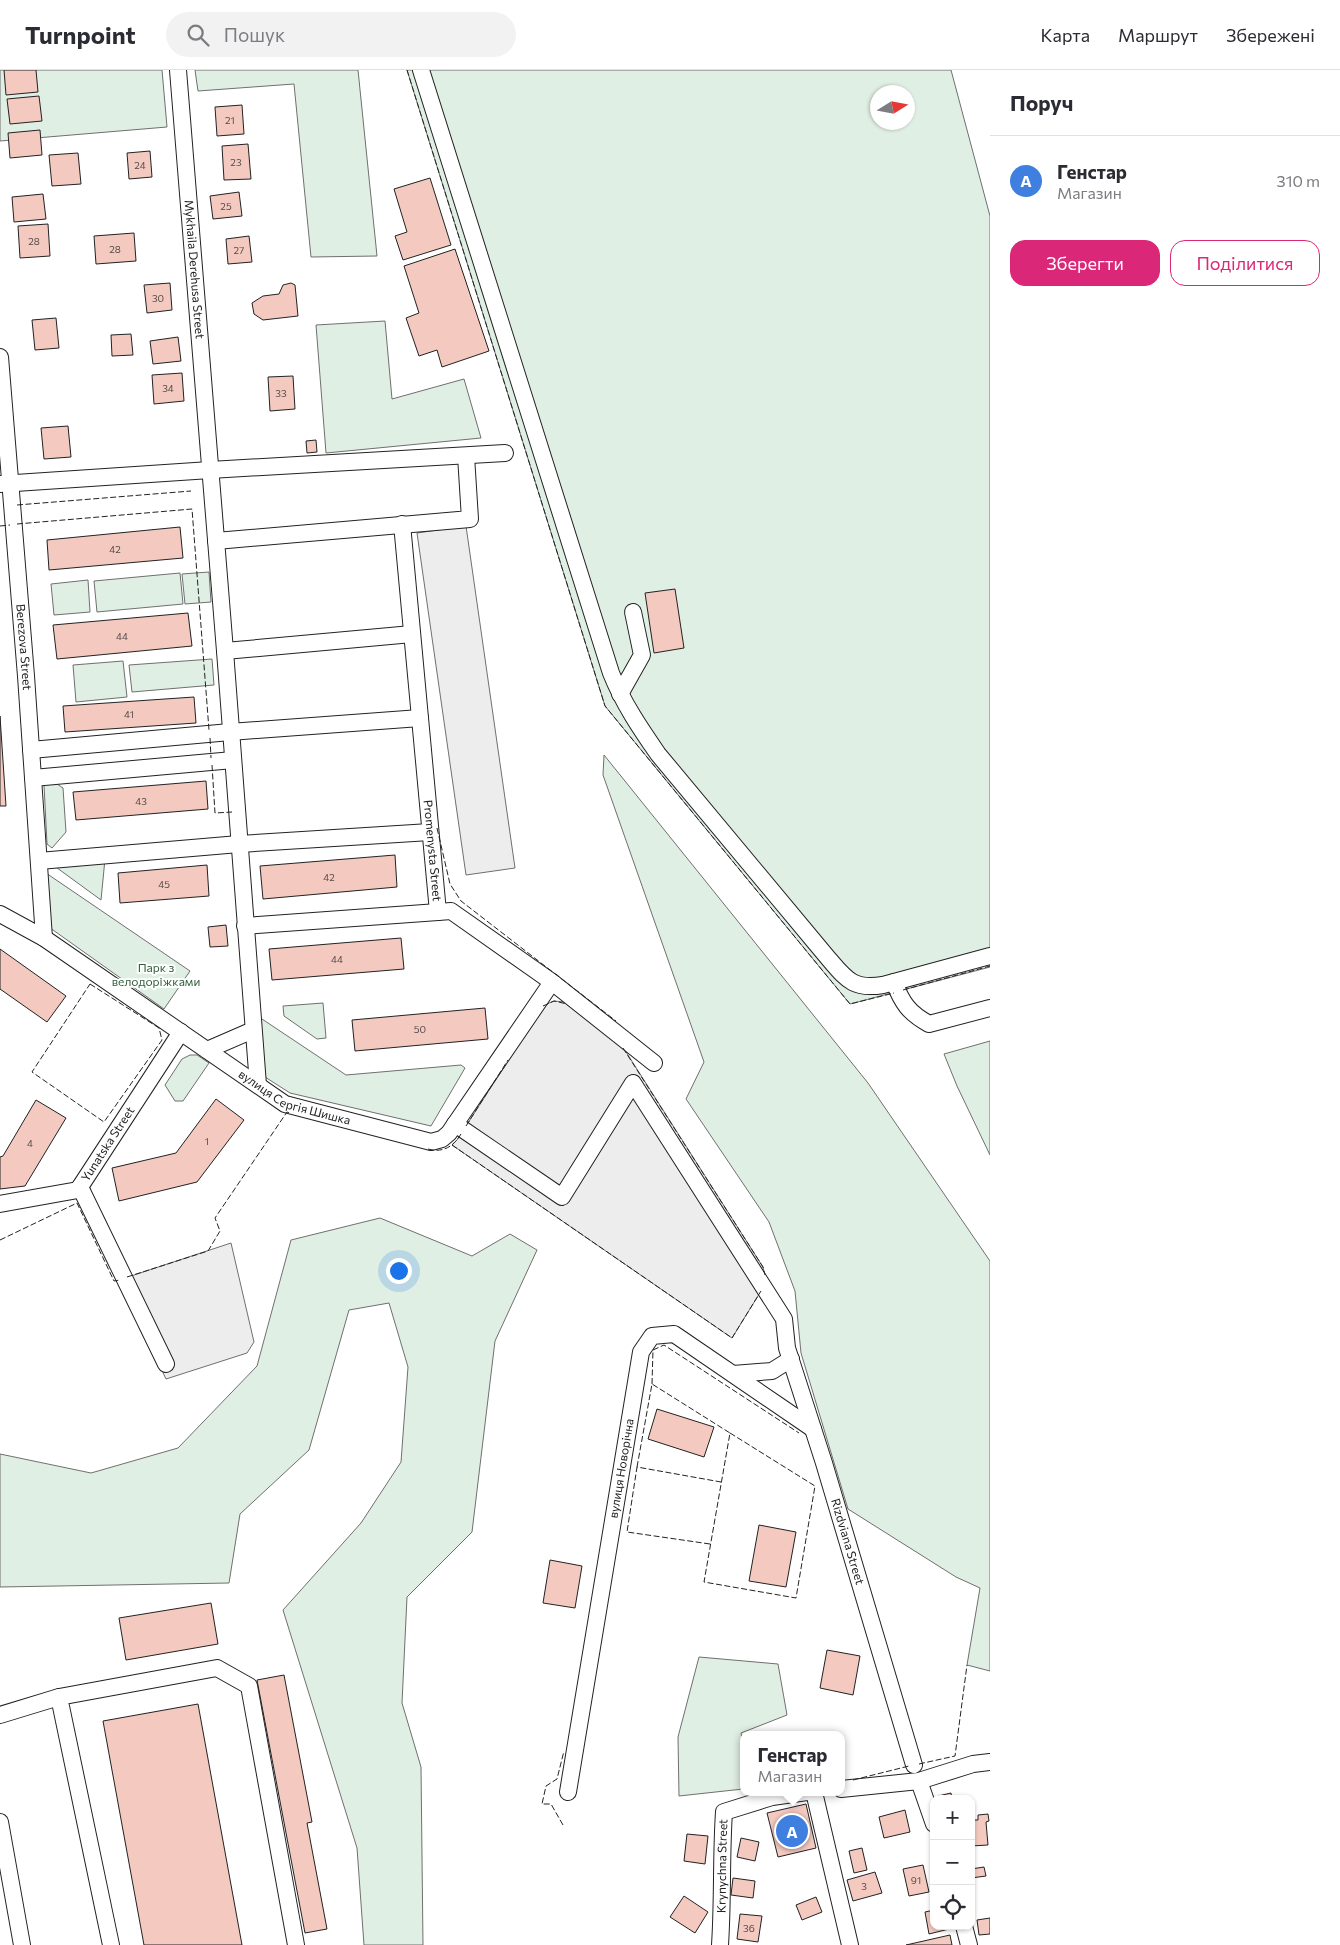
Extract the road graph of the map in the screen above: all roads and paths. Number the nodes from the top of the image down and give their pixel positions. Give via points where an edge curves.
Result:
1 (178, 70) edge
2 (422, 70) edge
3 (0, 357) edge
4 (505, 453) dead end
5 (466, 456) junction
6 (210, 470) junction
7 (5, 484) edge
8 (402, 524) junction
9 (216, 541) junction
10 (633, 612) dead end
11 (412, 634) junction
12 (226, 651) junction
13 (620, 694) junction
14 (420, 718) junction
15 (230, 732) junction
16 (31, 750) junction
17 (233, 760) junction
18 (33, 778) junction
19 (430, 832) junction
20 (239, 844) junction
21 (39, 861) junction
22 (438, 912) junction
23 (0, 914) edge
24 (245, 926) junction
25 (44, 938) junction
26 (990, 956) edge
27 (552, 982) junction
28 (894, 982) junction
29 (990, 1008) edge
30 (253, 1030) junction
31 (181, 1032) junction
32 (207, 1050) junction
33 (654, 1063) dead end
34 (258, 1085) junction
35 (456, 1124) junction
36 (80, 1187) junction
37 (0, 1204) edge
38 (791, 1359) junction
39 (166, 1364) dead end
40 (733, 1374) junction
41 (813, 1429) junction
42 (59, 1697) junction
43 (0, 1715) edge
44 (990, 1762) edge
45 (914, 1765) dead end
46 (919, 1781) junction
47 (845, 1789) edge
48 (568, 1792) dead end
49 (779, 1796) edge
50 (815, 1796) edge
51 (930, 1813) edge
52 (0, 1822) edge
53 (965, 1930) edge
54 (22, 1945) edge
55 (111, 1945) edge
56 (296, 1945) edge
57 (720, 1945) edge
58 (850, 1945) edge
59 (969, 1945) edge

1 - 6 street, Mykhaila Derehusa Street
2 - 13 street
3 - 7 street, Berezova Street
4 - 5 street
5 - 6 street
5 - 8 street via 470,519
6 - 7 street
6 - 9 street, Mykhaila Derehusa Street
7 - 16 street, Berezova Street
8 - 9 street
8 - 11 street, Promenysta Street
9 - 12 street, Mykhaila Derehusa Street
10 - 13 street via 642,655
11 - 12 street
11 - 14 street, Promenysta Street
12 - 15 street, Mykhaila Derehusa Street
13 - 28 street via 658,754 836,967 858,986
14 - 15 street
14 - 19 street, Promenysta Street
15 - 16 street
15 - 17 street, Mykhaila Derehusa Street
16 - 18 street, Berezova Street
17 - 18 street
17 - 20 street, Mykhaila Derehusa Street
18 - 21 street, Berezova Street
19 - 20 street
19 - 22 street, Promenysta Street
20 - 21 street
20 - 24 street, Mykhaila Derehusa Street
21 - 25 street, Berezova Street
22 - 24 street
22 - 27 street, Promenysta Street via 451,911
23 - 25 street, вулиця Сергія Шишка
24 - 30 street, Mykhaila Derehusa Street
25 - 31 street, вулиця Сергія Шишка
26 - 28 street
27 - 33 street, Promenysta Street
27 - 35 street, вулиця Сергія Шишка
28 - 29 street via 907,1007 929,1024
30 - 32 street
30 - 34 street, Mykhaila Derehusa Street
31 - 32 street, вулиця Сергія Шишка
31 - 36 street, Yunatska Street
32 - 34 street, вулиця Сергія Шишка
34 - 35 street, вулиця Сергія Шишка via 285,1104 431,1142 442,1139
35 - 38 street, Rizdviana Street via 562,1197 633,1084 784,1319
36 - 37 street, Yunatska Street via 78,1190
36 - 39 street
38 - 40 street via 772,1371
38 - 41 street, Rizdviana Street
40 - 41 street, вулиця Новорічна
40 - 48 street, вулиця Новорічна via 674,1334 652,1336 641,1352
41 - 45 street, Rizdviana Street
42 - 43 street
42 - 55 street
42 - 56 street via 216,1668 249,1686
44 - 46 street
46 - 47 street
46 - 51 street
49 - 57 street, Krynychna Street via 724,1812
50 - 58 street
52 - 54 street
53 - 59 street

